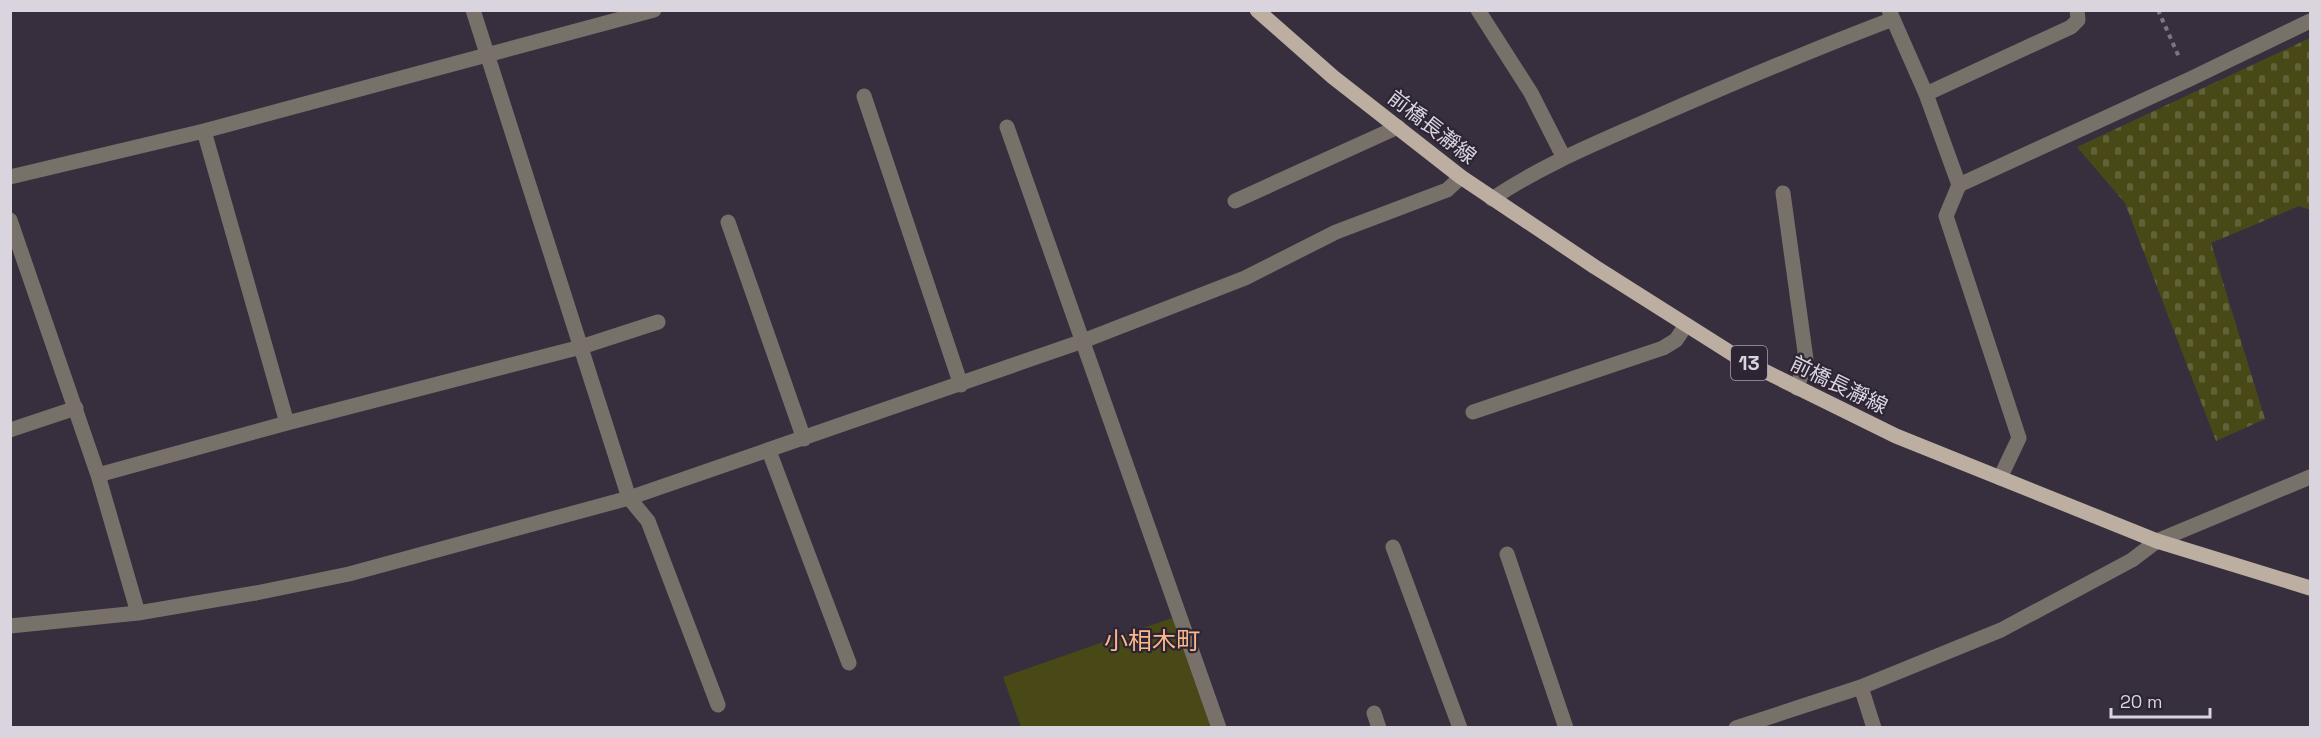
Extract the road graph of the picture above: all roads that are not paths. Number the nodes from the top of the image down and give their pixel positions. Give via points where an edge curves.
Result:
1 (472, 10) edge
2 (654, 10) edge
3 (1257, 10) edge
4 (1478, 10) edge
5 (2077, 10) edge
6 (1891, 15) edge
7 (2310, 21) edge
8 (488, 57) junction
9 (1926, 93) junction
10 (864, 96) dead end
11 (1006, 127) dead end
12 (1398, 128) junction
13 (204, 131) junction
14 (1564, 158) junction
15 (10, 177) edge
16 (1461, 177) junction
17 (1959, 185) junction
18 (1783, 194) dead end
19 (1492, 199) junction
20 (1235, 201) dead end
21 (10, 220) edge
22 (728, 222) dead end
23 (658, 322) dead end
24 (1686, 325) junction
25 (1083, 341) junction
26 (581, 347) junction
27 (962, 385) junction
28 (1797, 388) junction
29 (76, 408) junction
30 (1473, 412) dead end
31 (287, 423) junction
32 (10, 430) edge
33 (804, 439) junction
34 (769, 451) junction
35 (98, 475) junction
36 (2310, 477) edge
37 (2000, 478) junction
38 (629, 498) junction
39 (2157, 542) junction
40 (1393, 547) dead end
41 (1507, 554) dead end
42 (2310, 588) edge
43 (138, 613) junction
44 (10, 626) edge
45 (849, 663) dead end
46 (1861, 687) junction
47 (718, 705) dead end
48 (1219, 728) edge
49 (1460, 728) edge
50 (1566, 728) edge
51 (1736, 728) edge
52 (1874, 728) edge

1 - 8 street
2 - 8 street
3 - 12 main road, 前橋長瀞線 / 13
4 - 14 street via 1531,93
5 - 9 street via 2078,20 2072,27
6 - 9 street
6 - 14 street
7 - 17 street
8 - 13 street
8 - 26 street
9 - 17 street
10 - 27 street
11 - 25 street
12 - 16 main road, 前橋長瀞線 / 13
12 - 20 street
13 - 15 street
13 - 31 street
14 - 19 street
16 - 19 main road, 前橋長瀞線 / 13
16 - 25 street via 1447,190 1336,232 1245,278
17 - 37 street via 1946,216 2019,438
18 - 28 street via 1806,359
19 - 24 main road, 前橋長瀞線 / 13
21 - 29 street
22 - 33 street
23 - 26 street
24 - 28 main road, 前橋長瀞線 / 13
24 - 30 street via 1676,340 1663,348
25 - 27 street
25 - 48 street
26 - 31 street
26 - 38 street
27 - 33 street
28 - 37 main road, 前橋長瀞線 / 13 via 1896,436
29 - 32 street
29 - 35 street
31 - 35 street
33 - 34 street
34 - 38 street
34 - 45 street
35 - 43 street
36 - 39 street
37 - 39 main road, 前橋長瀞線 / 13
38 - 43 street via 349,574
38 - 47 street via 648,521
39 - 42 main road, 前橋長瀞線 / 13
39 - 46 street via 2132,560 2001,630
40 - 49 street
41 - 50 street
43 - 44 street
46 - 51 street
46 - 52 street

